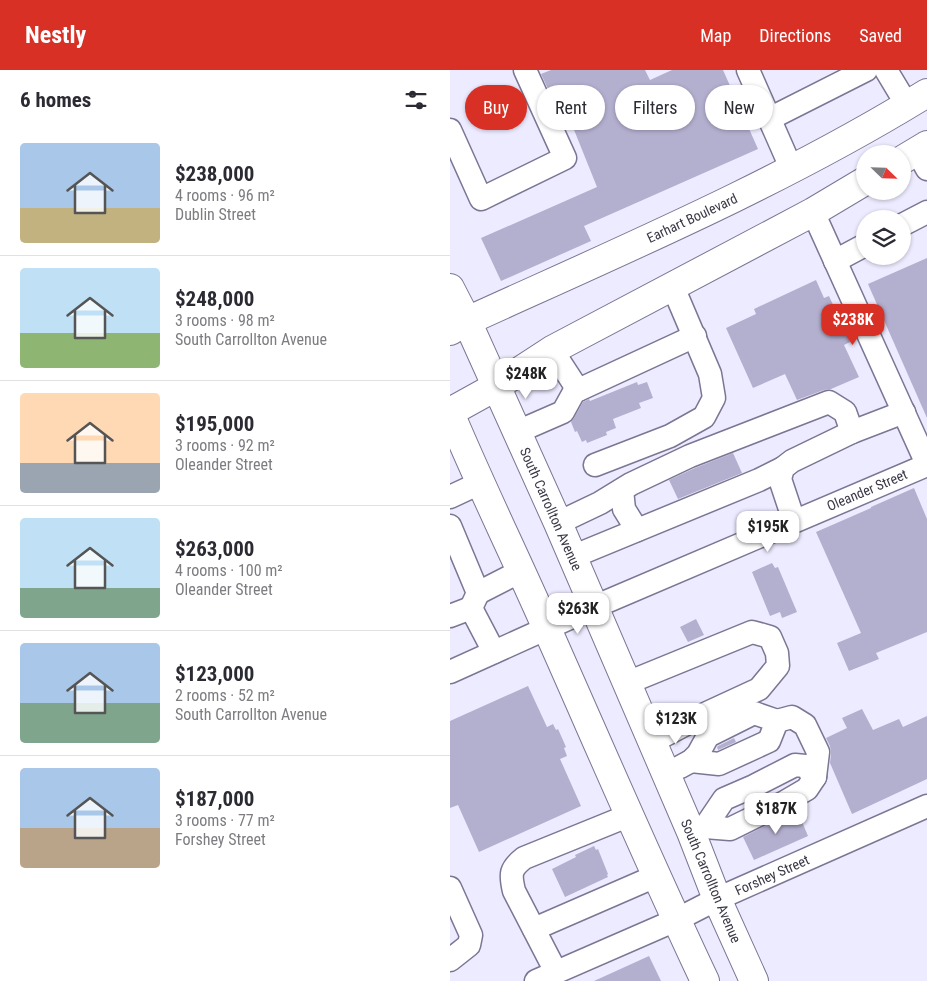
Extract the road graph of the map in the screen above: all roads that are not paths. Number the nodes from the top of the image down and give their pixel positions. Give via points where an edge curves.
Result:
1 (525, 70) edge
2 (748, 70) edge
3 (866, 70) edge
4 (886, 70) edge
5 (754, 85) edge
6 (917, 99) edge
7 (773, 117) edge
8 (773, 128) edge
9 (450, 130) edge
10 (792, 170) junction
11 (856, 186) edge
12 (813, 212) junction
13 (927, 212) edge
14 (911, 220) edge
15 (856, 250) edge
16 (835, 261) junction
17 (673, 287) junction
18 (450, 288) edge
19 (459, 326) edge
20 (695, 336) junction
21 (552, 350) junction
22 (497, 386) junction
23 (578, 390) junction
24 (904, 412) junction
25 (450, 413) edge
26 (517, 432) junction
27 (852, 432) junction
28 (595, 465) dead end
29 (927, 465) edge
30 (783, 468) junction
31 (480, 483) junction
32 (622, 490) junction
33 (450, 497) edge
34 (794, 521) junction
35 (558, 523) junction
36 (450, 526) edge
37 (637, 530) junction
38 (572, 557) junction
39 (521, 571) junction
40 (474, 600) junction
41 (594, 607) junction
42 (450, 616) edge
43 (547, 628) junction
44 (494, 652) junction
45 (450, 672) edge
46 (626, 683) junction
47 (777, 721) junction
48 (652, 742) junction
49 (691, 761) junction
50 (665, 774) junction
51 (925, 813) edge
52 (630, 815) junction
53 (698, 829) junction
54 (656, 876) junction
55 (450, 888) edge
56 (717, 899) junction
57 (676, 920) junction
58 (534, 929) junction
59 (450, 960) edge
60 (556, 972) junction
61 (536, 981) edge
62 (705, 981) edge
63 (754, 981) edge

1 - 9 street via 565,158 481,199
2 - 5 street
3 - 7 street
4 - 6 street
6 - 10 main road, Earhart Boulevard
8 - 10 street
10 - 19 main road, Earhart Boulevard
11 - 12 main road
12 - 16 street
12 - 17 main road
13 - 14 street
15 - 16 street
16 - 24 street
17 - 20 street
17 - 21 main road
18 - 19 main road, South Carrollton Avenue
19 - 22 main road, South Carrollton Avenue
20 - 23 street
20 - 28 street via 710,374 714,398 704,417 670,436
21 - 22 main road
21 - 23 street
22 - 25 main road
22 - 26 main road, South Carrollton Avenue
23 - 26 street via 563,412
24 - 27 street
24 - 29 street
25 - 31 main road
26 - 35 main road, South Carrollton Avenue
27 - 30 street
27 - 32 street via 845,412 829,402 690,456
29 - 34 street, Oleander Street
30 - 34 street via 780,480
30 - 37 street
31 - 33 street
31 - 39 main road
32 - 35 street
32 - 37 street via 624,509
34 - 41 street, Oleander Street
35 - 38 main road, South Carrollton Avenue
36 - 40 street
37 - 38 street
38 - 41 main road, South Carrollton Avenue
39 - 40 street
39 - 43 main road
40 - 42 street
40 - 44 street
41 - 43 street, Oleander Street
41 - 46 main road, South Carrollton Avenue
43 - 44 street, Oleander Street
43 - 52 main road
44 - 45 street, Oleander Street
46 - 48 main road, South Carrollton Avenue
46 - 48 street via 752,632 770,637 778,666 759,689
47 - 49 street via 769,741 719,764
47 - 49 street via 754,713 708,736
47 - 53 street via 792,717 805,725 818,752 816,777 807,789 730,829
48 - 50 main road, South Carrollton Avenue
49 - 50 street
50 - 53 main road, South Carrollton Avenue
51 - 56 street, Forshey Street
52 - 54 main road
52 - 58 street via 524,858 515,865 511,877 514,891
53 - 56 main road, South Carrollton Avenue
54 - 57 main road
54 - 58 street
55 - 59 street via 471,935 469,946
56 - 57 street, Forshey Street
56 - 63 main road, South Carrollton Avenue
57 - 60 street, Forshey Street
57 - 62 main road
58 - 60 street
60 - 61 street, Forshey Street

